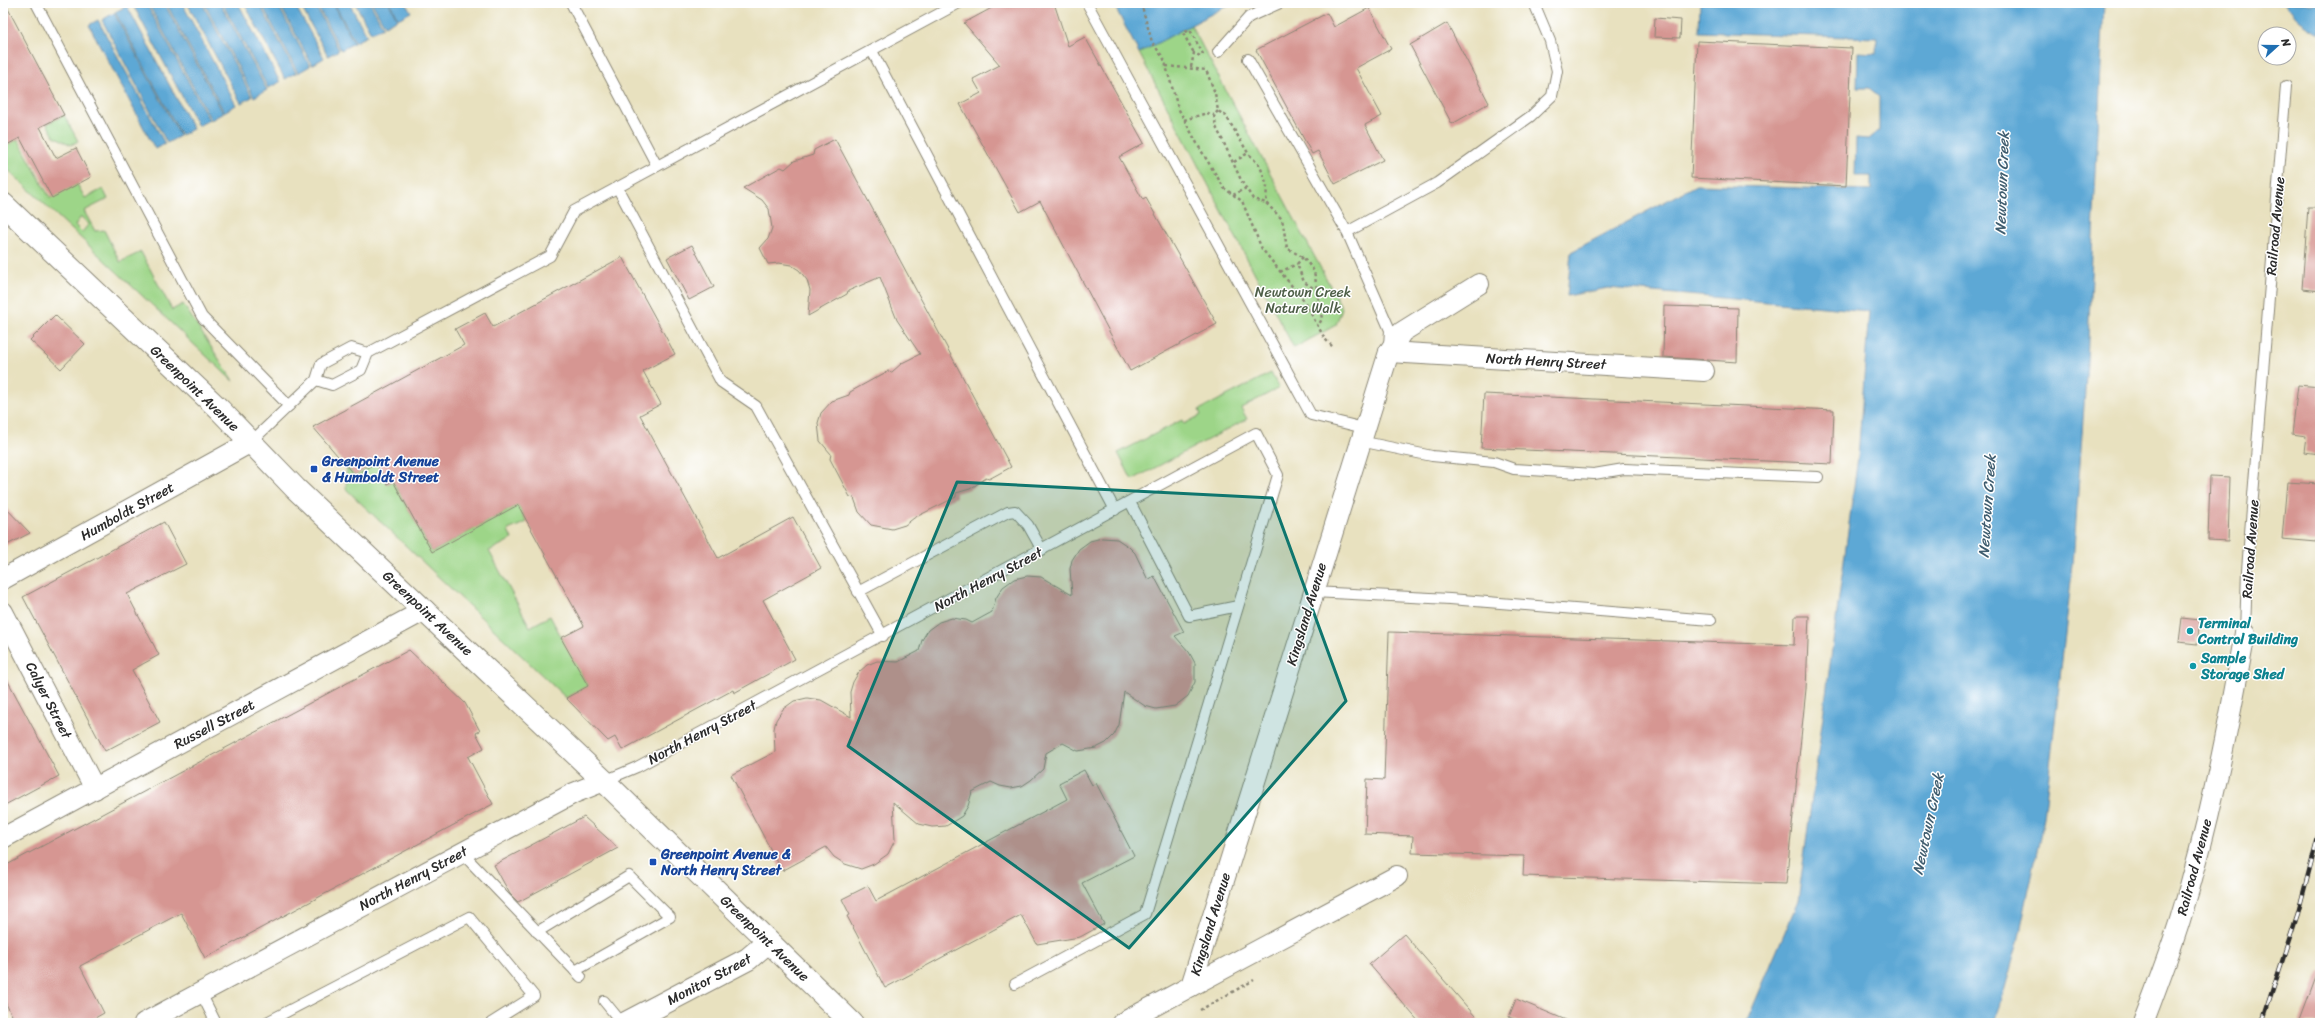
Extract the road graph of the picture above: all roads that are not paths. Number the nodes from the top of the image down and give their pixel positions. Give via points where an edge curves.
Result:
1 (36, 3) edge
2 (571, 3) edge
3 (959, 3) edge
4 (1087, 3) edge
5 (1280, 3) edge
6 (1534, 3) edge
7 (872, 51) junction
8 (1218, 52) dead end
9 (1248, 59) dead end
10 (2286, 86) dead end
11 (657, 166) junction
12 (617, 187) junction
13 (3, 204) edge
14 (1347, 232) junction
15 (1478, 284) dead end
16 (1389, 352) junction
17 (368, 353) junction
18 (1704, 371) dead end
19 (316, 380) junction
20 (289, 406) junction
21 (1362, 435) junction
22 (251, 442) junction
23 (1818, 477) dead end
24 (1130, 502) junction
25 (1115, 510) junction
26 (1042, 550) junction
27 (3, 579) edge
28 (858, 592) junction
29 (1313, 592) junction
30 (1238, 606) junction
31 (425, 610) junction
32 (3, 612) edge
33 (1711, 620) dead end
34 (2245, 633) joint
35 (883, 636) junction
36 (604, 781) junction
37 (95, 789) junction
38 (3, 838) edge
39 (461, 852) junction
40 (1397, 876) dead end
41 (537, 932) junction
42 (768, 942) junction
43 (1015, 984) dead end
44 (1191, 986) junction
45 (201, 993) junction
46 (604, 1001) dead end
47 (144, 1023) edge
48 (216, 1023) edge
49 (265, 1023) edge
50 (491, 1023) edge
51 (622, 1023) edge
52 (626, 1023) edge
53 (852, 1023) edge
54 (1122, 1023) edge
55 (2143, 1023) edge

1 - 20 lane via 202,317
2 - 11 lane
3 - 7 lane
4 - 21 lane via 1310,415
5 - 8 lane via 1249,17
6 - 14 lane via 1550,41 1558,71 1552,96 1531,116 1437,183
7 - 11 lane
7 - 25 lane
9 - 14 lane
10 - 34 lane, Railroad Avenue via 2247,570
11 - 12 lane
12 - 17 lane via 574,211 550,256
12 - 28 lane via 721,382 756,406
13 - 22 main road, Greenpoint Avenue
14 - 16 lane via 1390,330
15 - 16 street, Kingsland Avenue via 1402,332
16 - 18 street, North Henry Street
16 - 21 street, Kingsland Avenue
17 - 19 lane via 361,370 332,385
17 - 19 lane via 351,348 321,364
19 - 20 lane
20 - 22 lane
21 - 23 lane via 1432,456 1494,462 1514,469 1594,474 1624,469
21 - 29 street, Kingsland Avenue
22 - 27 street, Humboldt Street
22 - 31 main road, Greenpoint Avenue
24 - 25 lane, North Henry Street
24 - 30 lane via 1189,616
24 - 30 lane, North Henry Street via 1256,433 1278,475
25 - 26 lane, North Henry Street
26 - 28 lane via 1022,516 1015,511 1008,512
26 - 35 lane, North Henry Street
28 - 35 lane
29 - 33 lane via 1450,599
29 - 44 street, Kingsland Avenue
30 - 43 lane via 1145,914
31 - 36 main road, Greenpoint Avenue
31 - 37 street, Russell Street
32 - 37 street, Calyer Street
34 - 55 street, Railroad Avenue via 2220,768 2205,829 2180,921
35 - 36 lane, North Henry Street via 637,767
36 - 39 street, North Henry Street via 574,793
36 - 42 main road, Greenpoint Avenue
37 - 38 street, Russell Street
39 - 41 lane
39 - 45 street, North Henry Street
40 - 44 street, Kingsland Avenue
41 - 41 lane via 578,974 670,917 629,876
42 - 52 main road, Monitor Street via 748,959
42 - 53 main road, Greenpoint Avenue
44 - 54 street, Kingsland Avenue
45 - 47 street, North Henry Street
45 - 48 lane
46 - 51 lane
49 - 50 lane via 469,917 534,996

